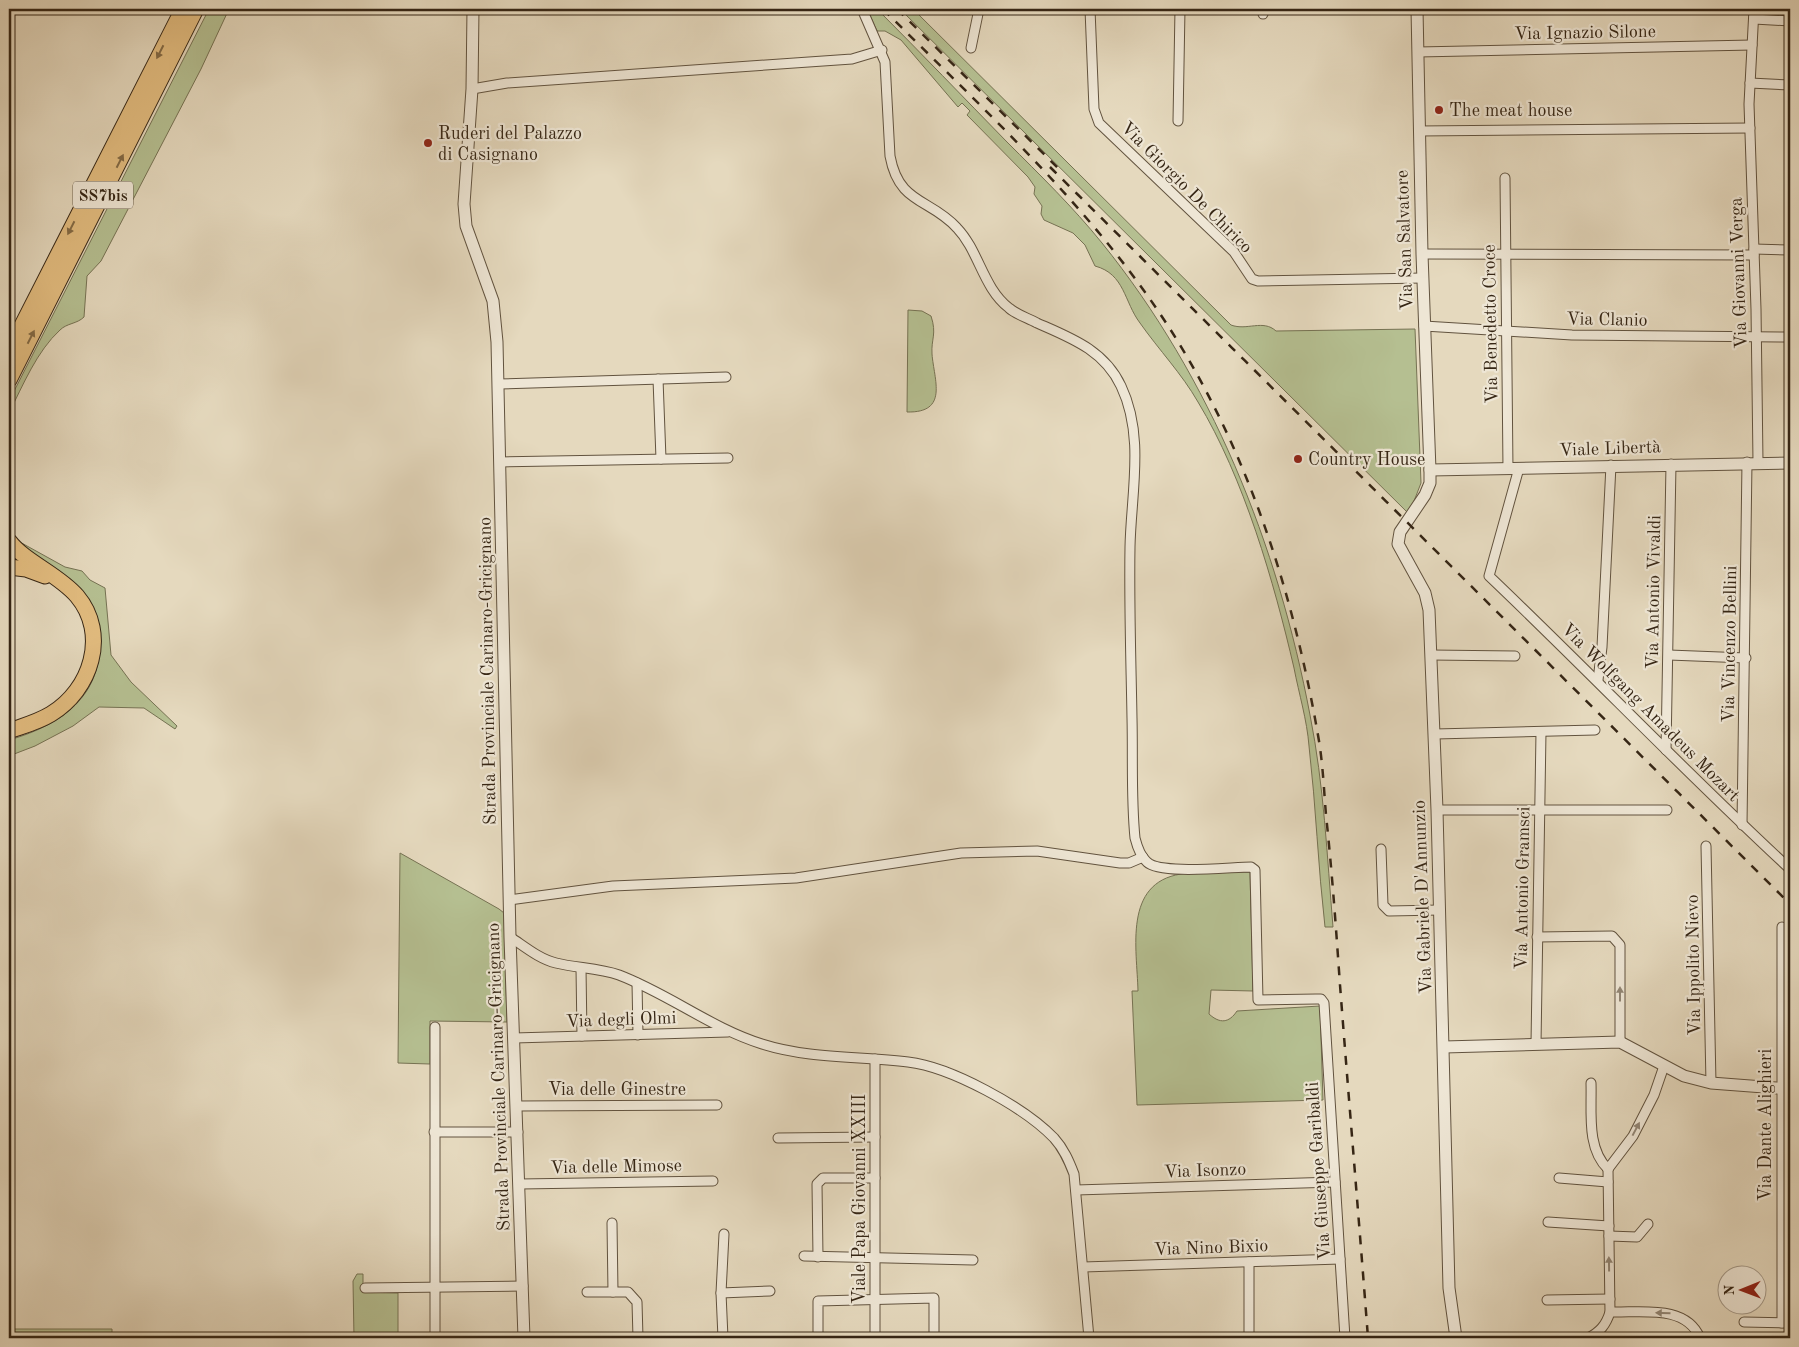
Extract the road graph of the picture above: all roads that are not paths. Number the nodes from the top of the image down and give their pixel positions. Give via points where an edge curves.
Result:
1 (182, 9) edge
2 (196, 9) edge
3 (473, 9) edge
4 (862, 9) edge
5 (979, 9) edge
6 (1090, 9) edge
7 (1180, 9) edge
8 (1417, 9) edge
9 (1754, 9) edge
10 (1754, 19) junction
11 (1790, 21) edge
12 (1752, 45) junction
13 (971, 48) dead end
14 (882, 50) junction
15 (1418, 52) junction
16 (1750, 83) junction
17 (1790, 85) edge
18 (472, 89) junction
19 (1178, 121) dead end
20 (1750, 128) junction
21 (1419, 131) junction
22 (1505, 178) dead end
23 (1790, 250) edge
24 (1754, 252) junction
25 (1422, 254) junction
26 (1506, 254) junction
27 (1423, 278) junction
28 (1424, 326) junction
29 (1507, 332) junction
30 (1756, 337) junction
31 (1790, 337) edge
32 (9, 351) edge
33 (726, 377) dead end
34 (658, 379) junction
35 (9, 380) edge
36 (498, 384) junction
37 (728, 458) dead end
38 (661, 459) junction
39 (500, 462) junction
40 (1752, 462) junction
41 (1790, 463) edge
42 (1671, 464) junction
43 (1611, 465) junction
44 (1513, 468) junction
45 (1430, 470) junction
46 (9, 541) edge
47 (9, 567) edge
48 (1489, 576) joint
49 (67, 586) junction
50 (1431, 655) junction
51 (1669, 655) junction
52 (1515, 656) dead end
53 (1746, 658) junction
54 (1598, 680) junction
55 (1595, 730) dead end
56 (9, 731) edge
57 (1541, 732) junction
58 (1435, 734) junction
59 (1666, 750) junction
60 (1437, 810) junction
61 (1540, 810) junction
62 (1666, 810) dead end
63 (1742, 825) junction
64 (1706, 846) dead end
65 (1381, 849) dead end
66 (1143, 857) junction
67 (1790, 869) edge
68 (509, 900) junction
69 (1440, 910) junction
70 (1782, 927) dead end
71 (510, 937) junction
72 (1537, 937) junction
73 (581, 968) junction
74 (637, 983) junction
75 (435, 1027) dead end
76 (729, 1032) junction
77 (638, 1035) junction
78 (582, 1036) junction
79 (514, 1038) junction
80 (1620, 1042) junction
81 (1536, 1044) junction
82 (1444, 1047) junction
83 (875, 1059) junction
84 (1664, 1066) junction
85 (1712, 1082) junction
86 (1591, 1083) dead end
87 (1786, 1088) edge
88 (717, 1105) dead end
89 (517, 1106) junction
90 (434, 1132) junction
91 (518, 1132) junction
92 (875, 1136) junction
93 (778, 1138) dead end
94 (1608, 1169) junction
95 (875, 1178) junction
96 (1559, 1178) dead end
97 (713, 1181) dead end
98 (1335, 1182) junction
99 (1608, 1182) junction
100 (520, 1184) junction
101 (1076, 1190) junction
102 (1548, 1222) dead end
103 (612, 1223) dead end
104 (1648, 1224) dead end
105 (1609, 1226) junction
106 (724, 1234) dead end
107 (1609, 1236) junction
108 (804, 1256) dead end
109 (818, 1257) junction
110 (875, 1258) junction
111 (1340, 1259) junction
112 (973, 1260) dead end
113 (1249, 1262) junction
114 (1083, 1267) junction
115 (523, 1286) junction
116 (365, 1288) dead end
117 (435, 1289) junction
118 (770, 1291) dead end
119 (587, 1292) dead end
120 (613, 1292) junction
121 (721, 1293) junction
122 (875, 1298) junction
123 (1610, 1299) junction
124 (1547, 1300) dead end
125 (1610, 1312) junction
126 (1744, 1322) dead end
127 (1607, 1323) junction
128 (1786, 1323) edge
129 (435, 1338) edge
130 (524, 1338) edge
131 (638, 1338) edge
132 (723, 1338) edge
133 (818, 1338) edge
134 (875, 1338) edge
135 (934, 1338) edge
136 (1089, 1338) edge
137 (1249, 1338) edge
138 (1345, 1338) edge
139 (1456, 1338) edge
140 (1588, 1338) edge
141 (1600, 1338) edge
142 (1700, 1338) edge

1 -> 32 highway, SS7bis
35 -> 2 highway, SS7bis
3 - 18 street, Strada Provinciale Carinaro-Gricignano
4 - 14 street
5 - 13 street
6 - 27 street, Via Giorgio De Chirico via 1094,109 1099,123 1234,252 1252,279
7 - 19 street
8 - 15 street, Via San Salvatore
9 - 10 street, Via Giovanni Verga
10 - 11 street
10 - 12 street, Via Giovanni Verga
12 - 15 street, Via Ignazio Silone
12 - 16 street, Via Giovanni Verga
14 - 18 street via 852,60 507,82
14 - 66 street via 890,156 896,178 912,197 957,227 988,282 1009,308 1093,350 1109,366 1121,387 1131,424 1135,465 1130,546 1133,814 1135,838
15 - 21 street, Via San Salvatore
16 - 17 street
16 - 20 street, Via Giovanni Verga
18 - 36 street, Strada Provinciale Carinaro-Gricignano via 464,204 466,226 493,301
20 - 21 street
20 - 24 street, Via Giovanni Verga
21 - 25 street, Via San Salvatore
22 - 26 street, Via Benedetto Croce
23 - 24 street
24 - 26 street
24 - 30 street, Via Giovanni Verga
25 - 26 street
25 - 27 street, Via San Salvatore
26 - 29 street, Via Benedetto Croce
27 - 28 street, Via San Salvatore
28 - 29 street, Via Clanio
28 - 45 street, Via San Salvatore
29 - 30 street, Via Clanio
29 - 44 street, Via Benedetto Croce
30 - 31 street, Via Clanio
30 - 40 street, Via Giovanni Verga
33 - 34 street
34 - 36 street
34 - 38 street
36 - 39 street, Strada Provinciale Carinaro-Gricignano
37 - 38 street
38 - 39 street
39 - 68 street, Strada Provinciale Carinaro-Gricignano
40 - 41 street, Viale Libertà
40 - 42 street, Viale Libertà
40 - 53 street, Via Vincenzo Bellini
42 - 43 street, Viale Libertà
42 - 51 street, Via Antonio Vivaldi
43 - 44 street, Viale Libertà
43 - 54 street
44 - 45 street, Viale Libertà
44 - 48 street, Via Benedetto Croce
45 - 50 street, Via Gabriele D'Annunzio via 1430,483 1400,532 1398,544 1425,593
46 - 49 highway
47 - 49 highway via 26,569
48 - 54 street, Via Wolfgang Amadeus Mozart
49 - 56 highway via 83,604 89,618 93,634 89,669 81,687 62,706 51,714
50 - 52 street
50 - 58 street, Via Gabriele D'Annunzio
51 - 53 street
51 - 59 street, Via Antonio Vivaldi
53 - 63 street, Via Vincenzo Bellini
54 - 59 street, Via Wolfgang Amadeus Mozart
55 - 57 street
57 - 58 street
57 - 61 street, Via Antonio Gramsci
58 - 60 street, Via Gabriele D'Annunzio
59 - 63 street, Via Wolfgang Amadeus Mozart
60 - 61 street
60 - 69 street, Via Gabriele D'Annunzio
61 - 62 street
61 - 72 street, Via Antonio Gramsci
63 - 67 street, Via Wolfgang Amadeus Mozart
64 - 85 street, Via Ippolito Nievo
65 - 69 street via 1383,905 1389,911
66 - 68 street via 1120,864 1037,851 961,853 796,878 613,886
66 - 98 street, Via Giuseppe Garibaldi via 1154,867 1173,870 1251,867 1255,870 1258,1000 1321,999 1324,1003
68 - 71 street, Strada Provinciale Carinaro-Gricignano
69 - 82 street, Via Gabriele D'Annunzio
70 - 87 street, Via Dante Alighieri
71 - 73 street via 554,963
71 - 79 street, Strada Provinciale Carinaro-Gricignano
80 -> 72 street via 1620,945 1612,936
72 - 81 street, Via Antonio Gramsci
73 - 74 street via 617,975
73 - 78 street
74 - 76 street
74 - 77 street
75 - 90 street
76 - 77 street, Via degli Olmi
76 - 83 street via 797,1053
77 - 78 street, Via degli Olmi
78 - 79 street, Via degli Olmi
79 - 89 street, Strada Provinciale Carinaro-Gricignano
80 - 81 street
80 - 84 street
81 - 82 street
82 - 139 street, Via Gabriele D'Annunzio via 1449,1288
83 - 92 street, Viale Papa Giovanni XXIII
83 - 101 street via 911,1062 945,1072 1005,1101 1055,1139 1066,1154
84 - 85 street via 1684,1076
94 -> 84 street via 1633,1136 1654,1095
85 - 87 street
86 - 94 street via 1593,1144 1600,1162
87 - 128 street, Via Dante Alighieri
88 - 89 street, Via delle Ginestre
89 - 91 street, Strada Provinciale Carinaro-Gricignano
90 - 91 street
90 - 117 street
91 - 100 street, Strada Provinciale Carinaro-Gricignano
92 - 93 street
92 - 95 street, Viale Papa Giovanni XXIII
94 - 99 street
95 - 109 street via 823,1178 817,1184
95 - 110 street, Viale Papa Giovanni XXIII
96 - 99 street
97 - 100 street, Via delle Mimose
98 - 101 street, Via Isonzo
98 - 111 street, Via Giuseppe Garibaldi
99 - 105 street
100 - 115 street, Strada Provinciale Carinaro-Gricignano
101 - 114 street
102 - 105 street
103 - 120 street
104 - 107 street via 1637,1237
105 - 107 street
106 - 121 street
123 -> 107 street
108 - 109 street
109 - 110 street
110 - 112 street
110 - 122 street, Viale Papa Giovanni XXIII
111 - 113 street, Via Nino Bixio
111 - 138 street, Via Giuseppe Garibaldi
113 - 114 street, Via Nino Bixio
113 - 137 street
114 - 136 street
115 - 117 street
115 - 130 street, Strada Provinciale Carinaro-Gricignano
116 - 117 street
117 - 129 street
118 - 121 street
119 - 120 street
120 - 131 street via 628,1292 637,1302
121 - 132 street
122 - 133 street via 818,1302
122 - 134 street, Viale Papa Giovanni XXIII
122 - 135 street via 934,1298
123 - 124 street
123 - 125 street
125 - 127 street
142 -> 125 street via 1686,1318 1673,1314
126 - 128 street
127 - 140 street
127 - 141 street

